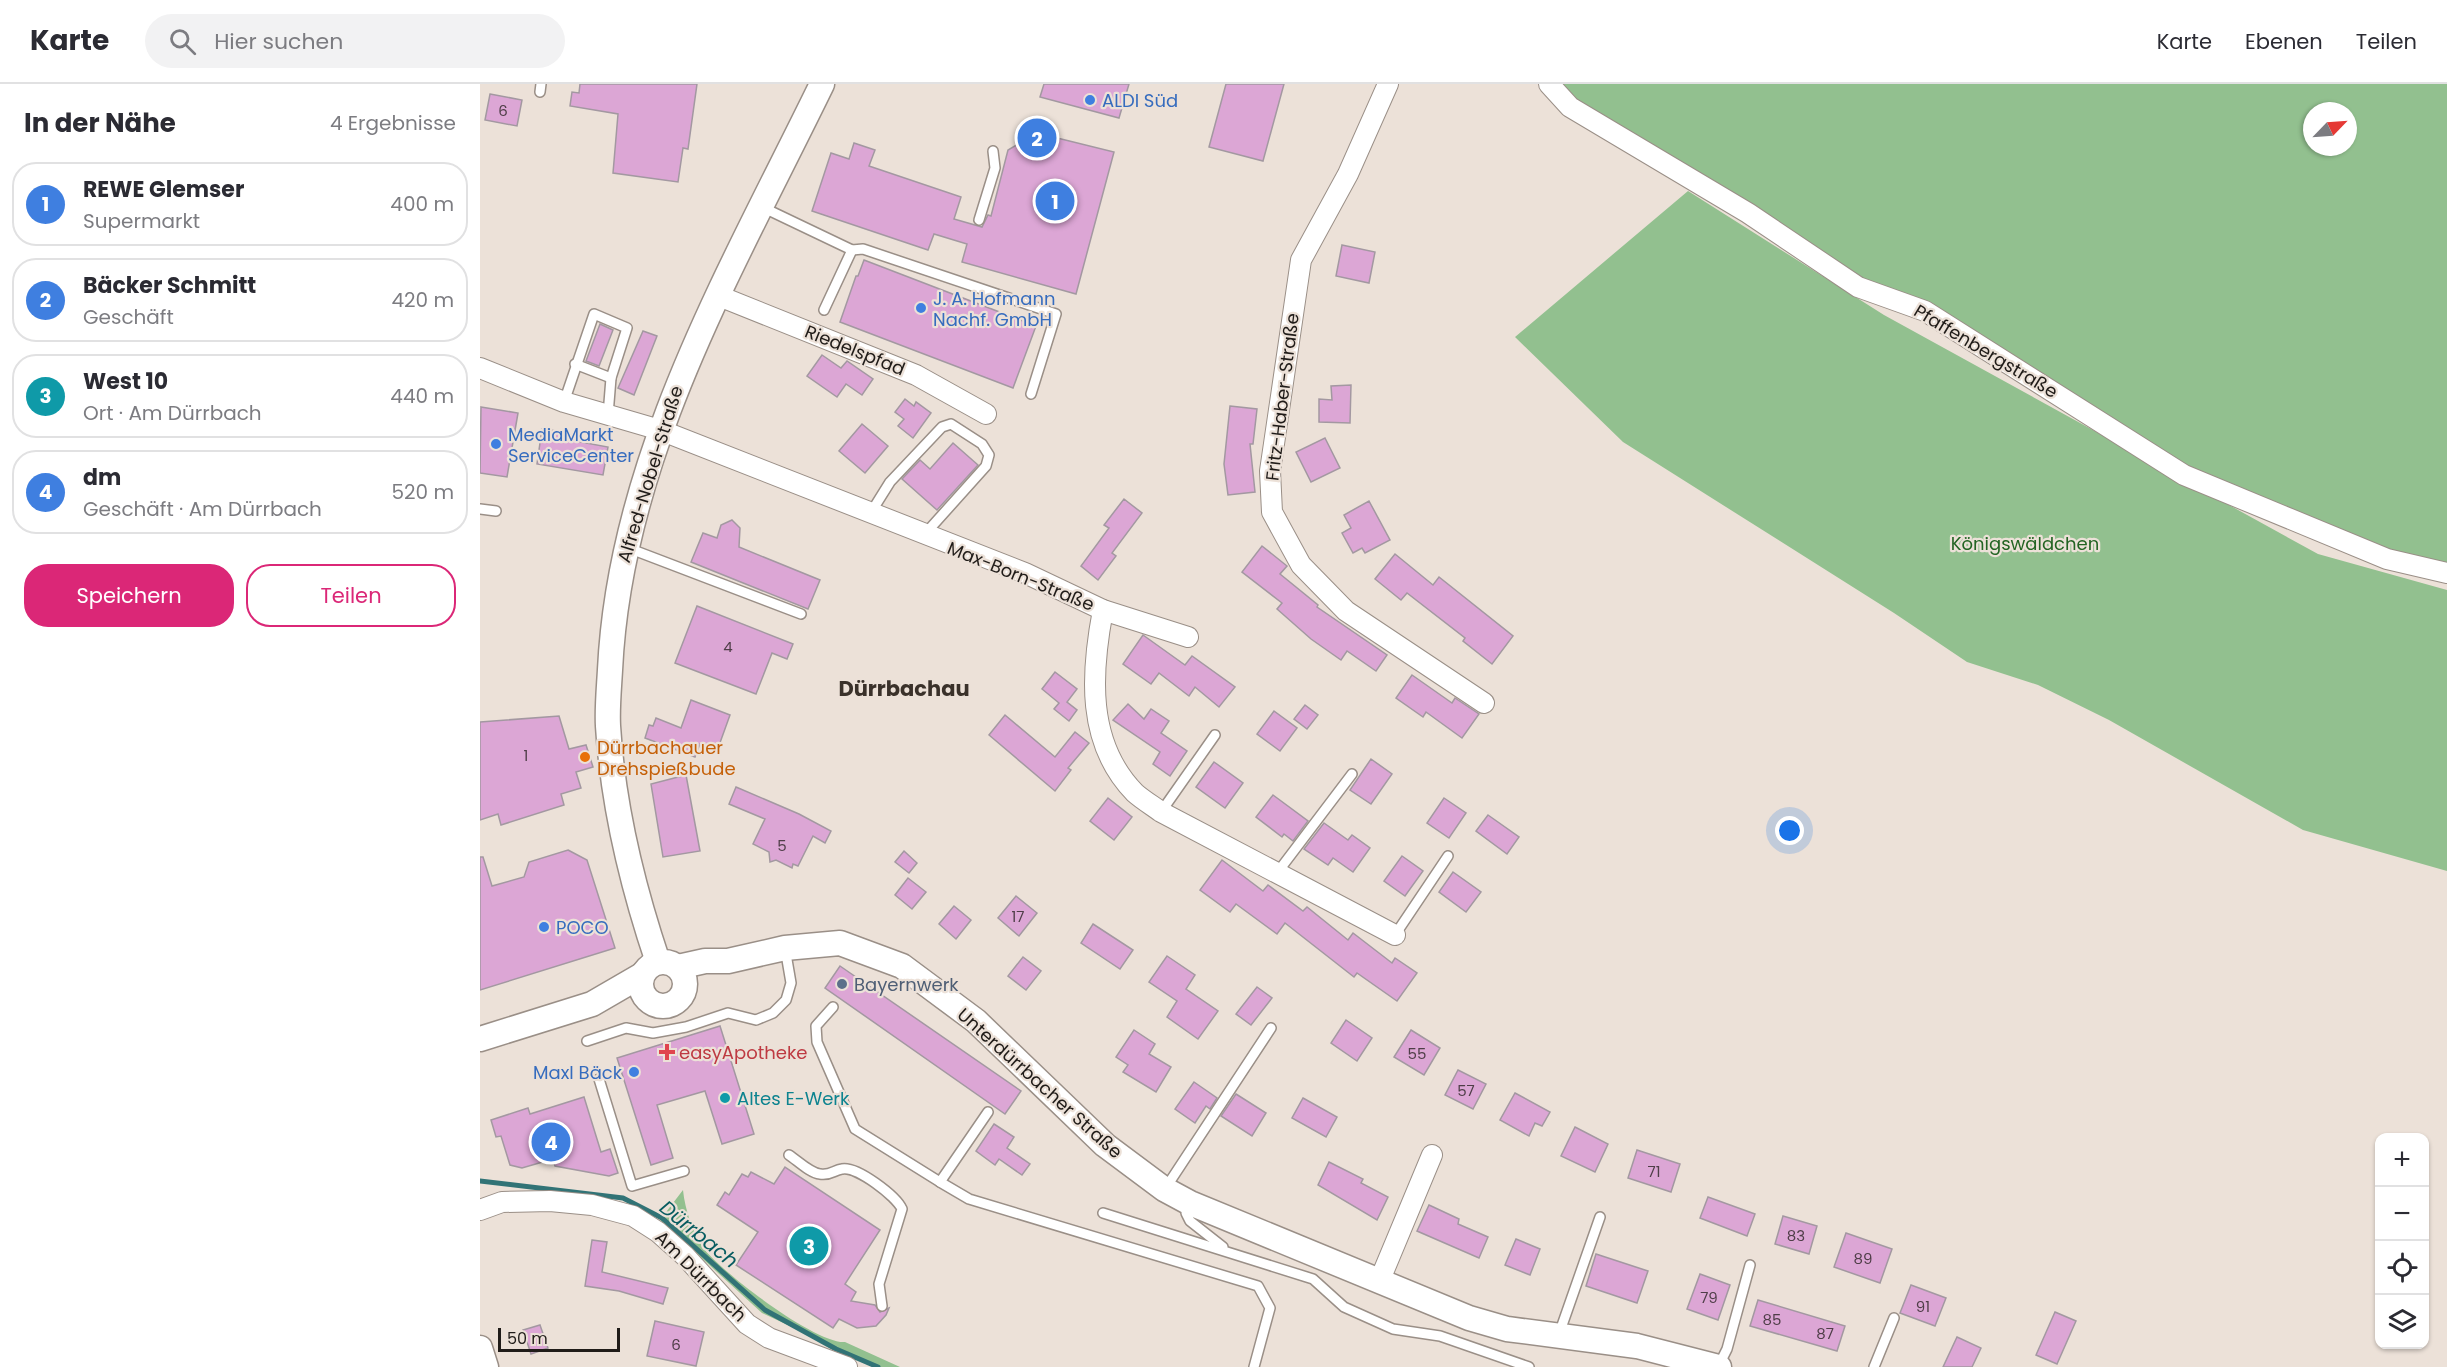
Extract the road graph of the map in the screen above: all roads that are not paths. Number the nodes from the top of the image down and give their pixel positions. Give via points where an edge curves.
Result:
1 (822, 84) edge
2 (1389, 84) edge
3 (1549, 84) edge
4 (993, 151) dead end
5 (762, 207) junction
6 (979, 220) dead end
7 (852, 250) junction
8 (719, 296) junction
9 (824, 310) dead end
10 (575, 364) junction
11 (480, 368) edge
12 (610, 378) junction
13 (1031, 394) dead end
14 (564, 402) junction
15 (986, 414) dead end
16 (608, 415) junction
17 (660, 430) junction
18 (480, 509) edge
19 (496, 511) dead end
20 (870, 514) junction
21 (923, 536) junction
22 (626, 547) junction
23 (2447, 573) edge
24 (1103, 610) junction
25 (801, 614) dead end
26 (1188, 637) dead end
27 (1484, 703) dead end
28 (1215, 735) dead end
29 (1352, 774) dead end
30 (1161, 812) junction
31 (1448, 856) dead end
32 (1276, 873) junction
33 (1395, 935) joint
34 (785, 948) junction
35 (666, 973) junction
36 (647, 1000) junction
37 (592, 1004) junction
38 (833, 1007) dead end
39 (1271, 1029) dead end
40 (480, 1039) edge
41 (587, 1041) dead end
42 (599, 1079) dead end
43 (988, 1112) dead end
44 (789, 1155) dead end
45 (1432, 1155) dead end
46 (684, 1170) dead end
47 (940, 1182) junction
48 (1164, 1189) junction
49 (1190, 1203) junction
50 (480, 1210) edge
51 (1103, 1213) dead end
52 (1600, 1217) dead end
53 (1227, 1250) junction
54 (1750, 1265) dead end
55 (1379, 1282) junction
56 (882, 1306) dead end
57 (1894, 1318) dead end
58 (1558, 1336) junction
59 (480, 1348) edge
60 (486, 1367) edge
61 (847, 1367) edge
62 (1254, 1367) edge
63 (1529, 1367) edge
64 (1718, 1367) edge
65 (1874, 1367) edge

1 - 5 street, Alfred-Nobel-Straße
2 - 27 street, Fritz-Haber-Straße via 1348,174 1301,260 1270,471 1272,512 1301,565 1346,610
3 - 23 street, Pfaffenbergstraße via 1570,107 1748,213 1858,287 1925,311 2184,475 2387,559
4 - 6 lane via 995,168
5 - 7 lane
5 - 8 street, Alfred-Nobel-Straße
7 - 9 lane
7 - 13 lane via 863,249 1056,314
8 - 15 street, Riedelspfad via 916,375
8 - 17 street, Alfred-Nobel-Straße
10 - 12 lane
10 - 12 lane via 594,314 627,328
10 - 14 lane
11 - 14 street, Max-Born-Straße
12 - 16 lane
14 - 16 street, Max-Born-Straße
16 - 17 street, Max-Born-Straße
17 - 20 street, Max-Born-Straße
17 - 22 street, Alfred-Nobel-Straße
18 - 19 lane
20 - 21 street, Max-Born-Straße
20 - 21 lane via 890,482 942,427 951,424 982,444 989,455 986,466
21 - 24 street, Max-Born-Straße via 1024,573
22 - 25 lane
22 - 35 street, Alfred-Nobel-Straße via 612,630 608,723 617,811 627,858
24 - 26 street
24 - 30 street, Max-Born-Straße via 1094,657 1095,710 1110,761 1136,793
28 - 30 lane
29 - 32 lane
30 - 32 street, Max-Born-Straße
31 - 33 lane
32 - 33 street, Max-Born-Straße
34 - 35 street, Unterdürrbacher Straße via 728,961 694,981
34 - 41 lane via 791,982 786,1000 773,1013 756,1020 728,1013 653,1033 626,1028
34 - 48 street, Unterdürrbacher Straße via 840,943 902,966 976,1021 1106,1145
35 - 36 street, Alfred-Nobel-Straße via 640,988
35 - 36 street, Unterdürrbacher Straße via 678,1001 666,1007
35 - 37 street, Unterdürrbacher Straße
36 - 37 street, Unterdürrbacher Straße
37 - 40 street, Unterdürrbacher Straße
38 - 47 lane via 816,1026 817,1042 855,1129
39 - 48 lane
42 - 46 lane via 633,1186
43 - 47 lane
44 - 56 lane via 818,1174 854,1170 898,1200 902,1209 879,1284
45 - 55 street
47 - 62 lane via 969,1199 1258,1286 1270,1308
48 - 49 street, Unterdürrbacher Straße
49 - 53 lane via 1186,1213 1190,1221
49 - 55 street, Unterdürrbacher Straße
50 - 61 street, Am Dürrbach via 502,1202 550,1201 592,1205 633,1216 686,1256 747,1324 769,1338
51 - 53 lane
52 - 58 lane
53 - 63 lane via 1313,1278 1344,1307 1393,1329 1440,1336
54 - 64 lane
55 - 58 street, Unterdürrbacher Straße via 1498,1327
57 - 65 lane
58 - 64 street, Unterdürrbacher Straße via 1637,1346
59 - 60 street

